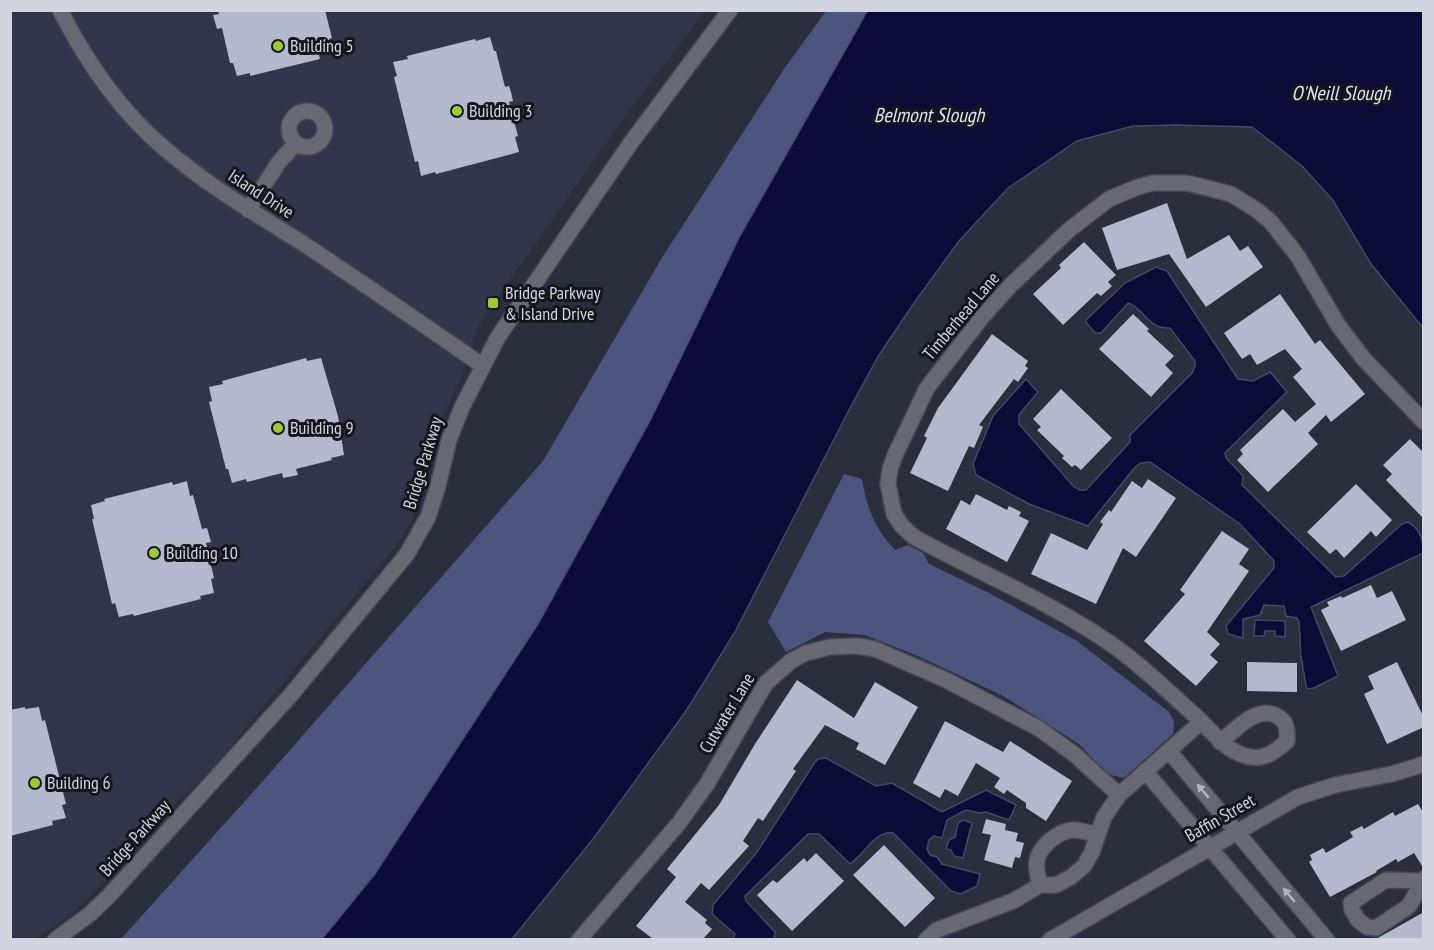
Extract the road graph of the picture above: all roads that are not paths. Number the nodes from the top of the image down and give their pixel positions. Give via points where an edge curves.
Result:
1 (60, 10) edge
2 (730, 10) edge
3 (296, 143) dead end
4 (248, 210) junction
5 (483, 366) junction
6 (1424, 422) edge
7 (1202, 722) junction
8 (1220, 742) dead end
9 (1169, 751) junction
10 (1423, 767) edge
11 (1145, 771) junction
12 (1119, 795) junction
13 (1236, 831) junction
14 (1097, 834) junction
15 (1210, 846) junction
16 (1040, 885) junction
17 (55, 939) edge
18 (579, 939) edge
19 (926, 939) edge
20 (1050, 939) edge
21 (1288, 939) edge
22 (1327, 939) edge

1 - 4 street, Island Drive via 111,91 140,125 164,148
2 - 5 street, Bridge Parkway via 645,123 513,313
3 - 4 street
4 - 5 street, Island Drive
5 - 17 street, Bridge Parkway via 453,428 428,517 407,554 290,696 108,897
6 - 7 street, Timberhead Lane via 1363,358 1338,325 1297,255 1270,221 1231,194 1187,183 1138,187 1109,199 1069,230 1011,285 927,387 890,469 889,498 902,526 914,537 1050,607 1110,643
7 - 8 street, Timberhead Lane
7 - 9 street
9 - 11 street
13 -> 9 street
10 - 13 street, Baffin Street via 1335,784 1298,796
11 - 12 street
11 - 15 street
12 - 14 street
12 - 18 street, Cutwater Lane via 1038,728 946,680 875,649 822,649 791,661 766,683 707,784 679,823
13 - 15 street, Baffin Street
22 -> 13 street
14 - 16 street via 1084,866 1056,885
14 - 16 street via 1071,830 1051,840 1037,859
15 - 20 street, Baffin Street
15 - 21 street
16 - 19 street via 1013,902 938,930

